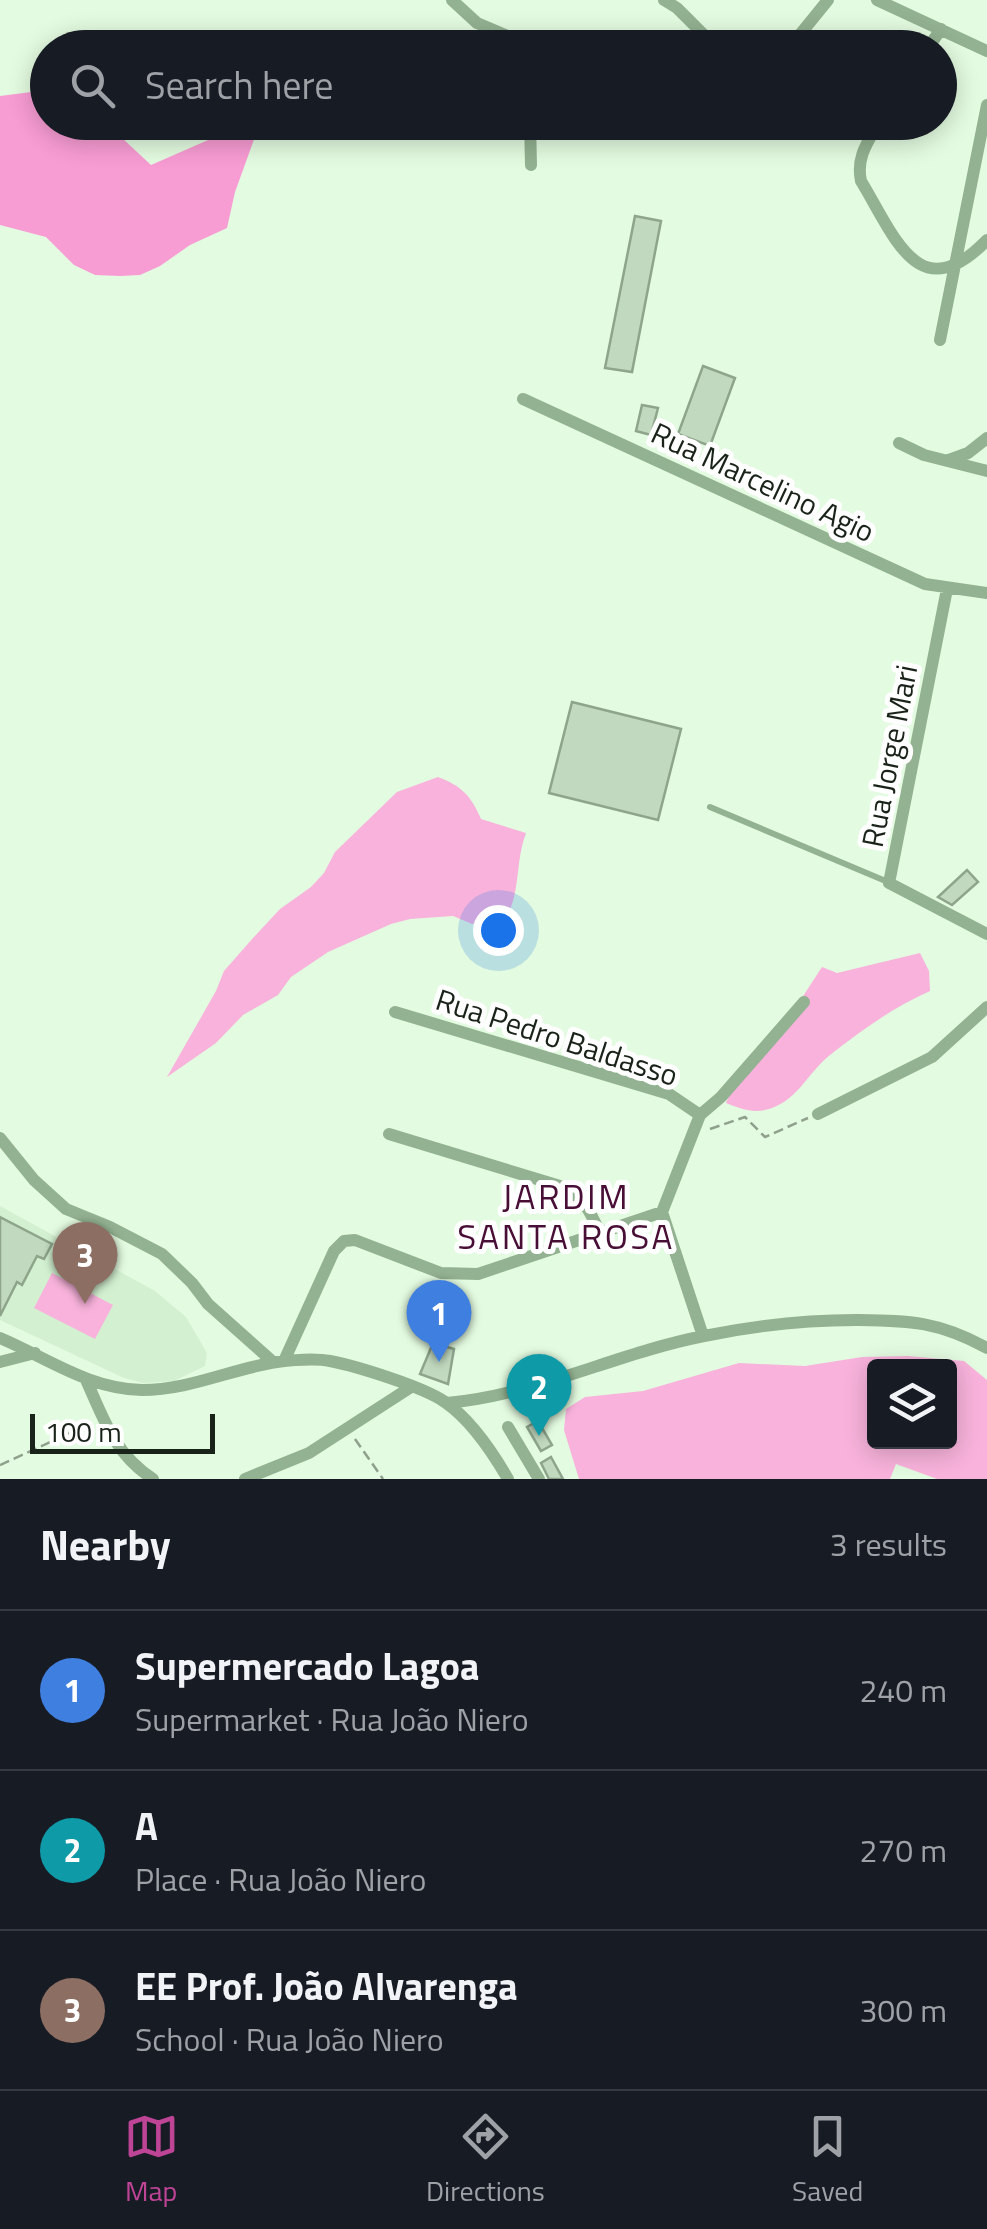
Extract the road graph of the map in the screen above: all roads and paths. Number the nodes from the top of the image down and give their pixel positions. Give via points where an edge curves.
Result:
1 (452, 0) edge
2 (664, 0) edge
3 (828, 0) edge
4 (877, 0) edge
5 (941, 29) edge
6 (495, 30) edge
7 (698, 30) edge
8 (804, 30) edge
9 (957, 37) edge
10 (987, 51) edge
11 (987, 105) edge
12 (530, 140) edge
13 (869, 140) edge
14 (531, 166) dead end
15 (987, 240) edge
16 (955, 267) junction
17 (940, 340) dead end
18 (523, 398) dead end
19 (987, 438) edge
20 (899, 442) dead end
21 (947, 461) junction
22 (987, 471) edge
23 (946, 589) junction
24 (987, 593) edge
25 (710, 807) dead end
26 (890, 883) junction
27 (987, 934) edge
28 (804, 1002) dead end
29 (987, 1008) edge
30 (395, 1012) dead end
31 (818, 1114) joint
32 (700, 1115) junction
33 (389, 1134) dead end
34 (692, 1135) junction
35 (0, 1138) edge
36 (662, 1212) junction
37 (601, 1234) junction
38 (703, 1336) junction
39 (0, 1338) edge
40 (987, 1348) edge
41 (35, 1353) junction
42 (0, 1362) edge
43 (278, 1362) junction
44 (88, 1382) junction
45 (412, 1387) junction
46 (498, 1396) junction
47 (447, 1403) junction
48 (103, 1418) junction
49 (465, 1420) junction
50 (508, 1427) dead end
51 (348, 1428) junction
52 (0, 1465) edge
53 (153, 1479) edge
54 (246, 1479) edge
55 (383, 1479) edge
56 (508, 1479) edge
57 (539, 1479) edge

1 - 6 street
2 - 7 street
3 - 8 street
4 - 5 street
9 - 10 street
11 - 16 street
12 - 14 street
13 - 16 street via 858,167 861,182 907,256 922,268
15 - 16 street
16 - 17 street
18 - 23 street, Rua Marcelino Agio
19 - 21 street
20 - 21 street
21 - 22 street
23 - 24 street, Rua Marcelino Agio
23 - 26 street, Rua Jorge Mari
25 - 26 lane
26 - 27 street, Rua Jorge Mari
28 - 32 street
29 - 31 street via 932,1057
30 - 32 street, Rua Pedro Baldasso via 669,1094
31 - 34 path via 765,1137 744,1117
32 - 34 street
33 - 37 street via 560,1186 579,1195
34 - 36 street
35 - 43 street via 66,1209 162,1254 208,1304
36 - 37 street
36 - 38 street
37 - 43 street via 478,1274 440,1273 344,1241
38 - 40 street via 824,1320 919,1321
38 - 46 street
39 - 41 street
41 - 42 street
41 - 44 street
43 - 44 street via 174,1388
43 - 45 street via 329,1361
44 - 48 street
45 - 47 street
45 - 51 street
46 - 47 street
46 - 49 street
47 - 49 street
48 - 52 path
48 - 53 street via 129,1463
49 - 56 street
50 - 57 street
51 - 54 street
51 - 55 path

